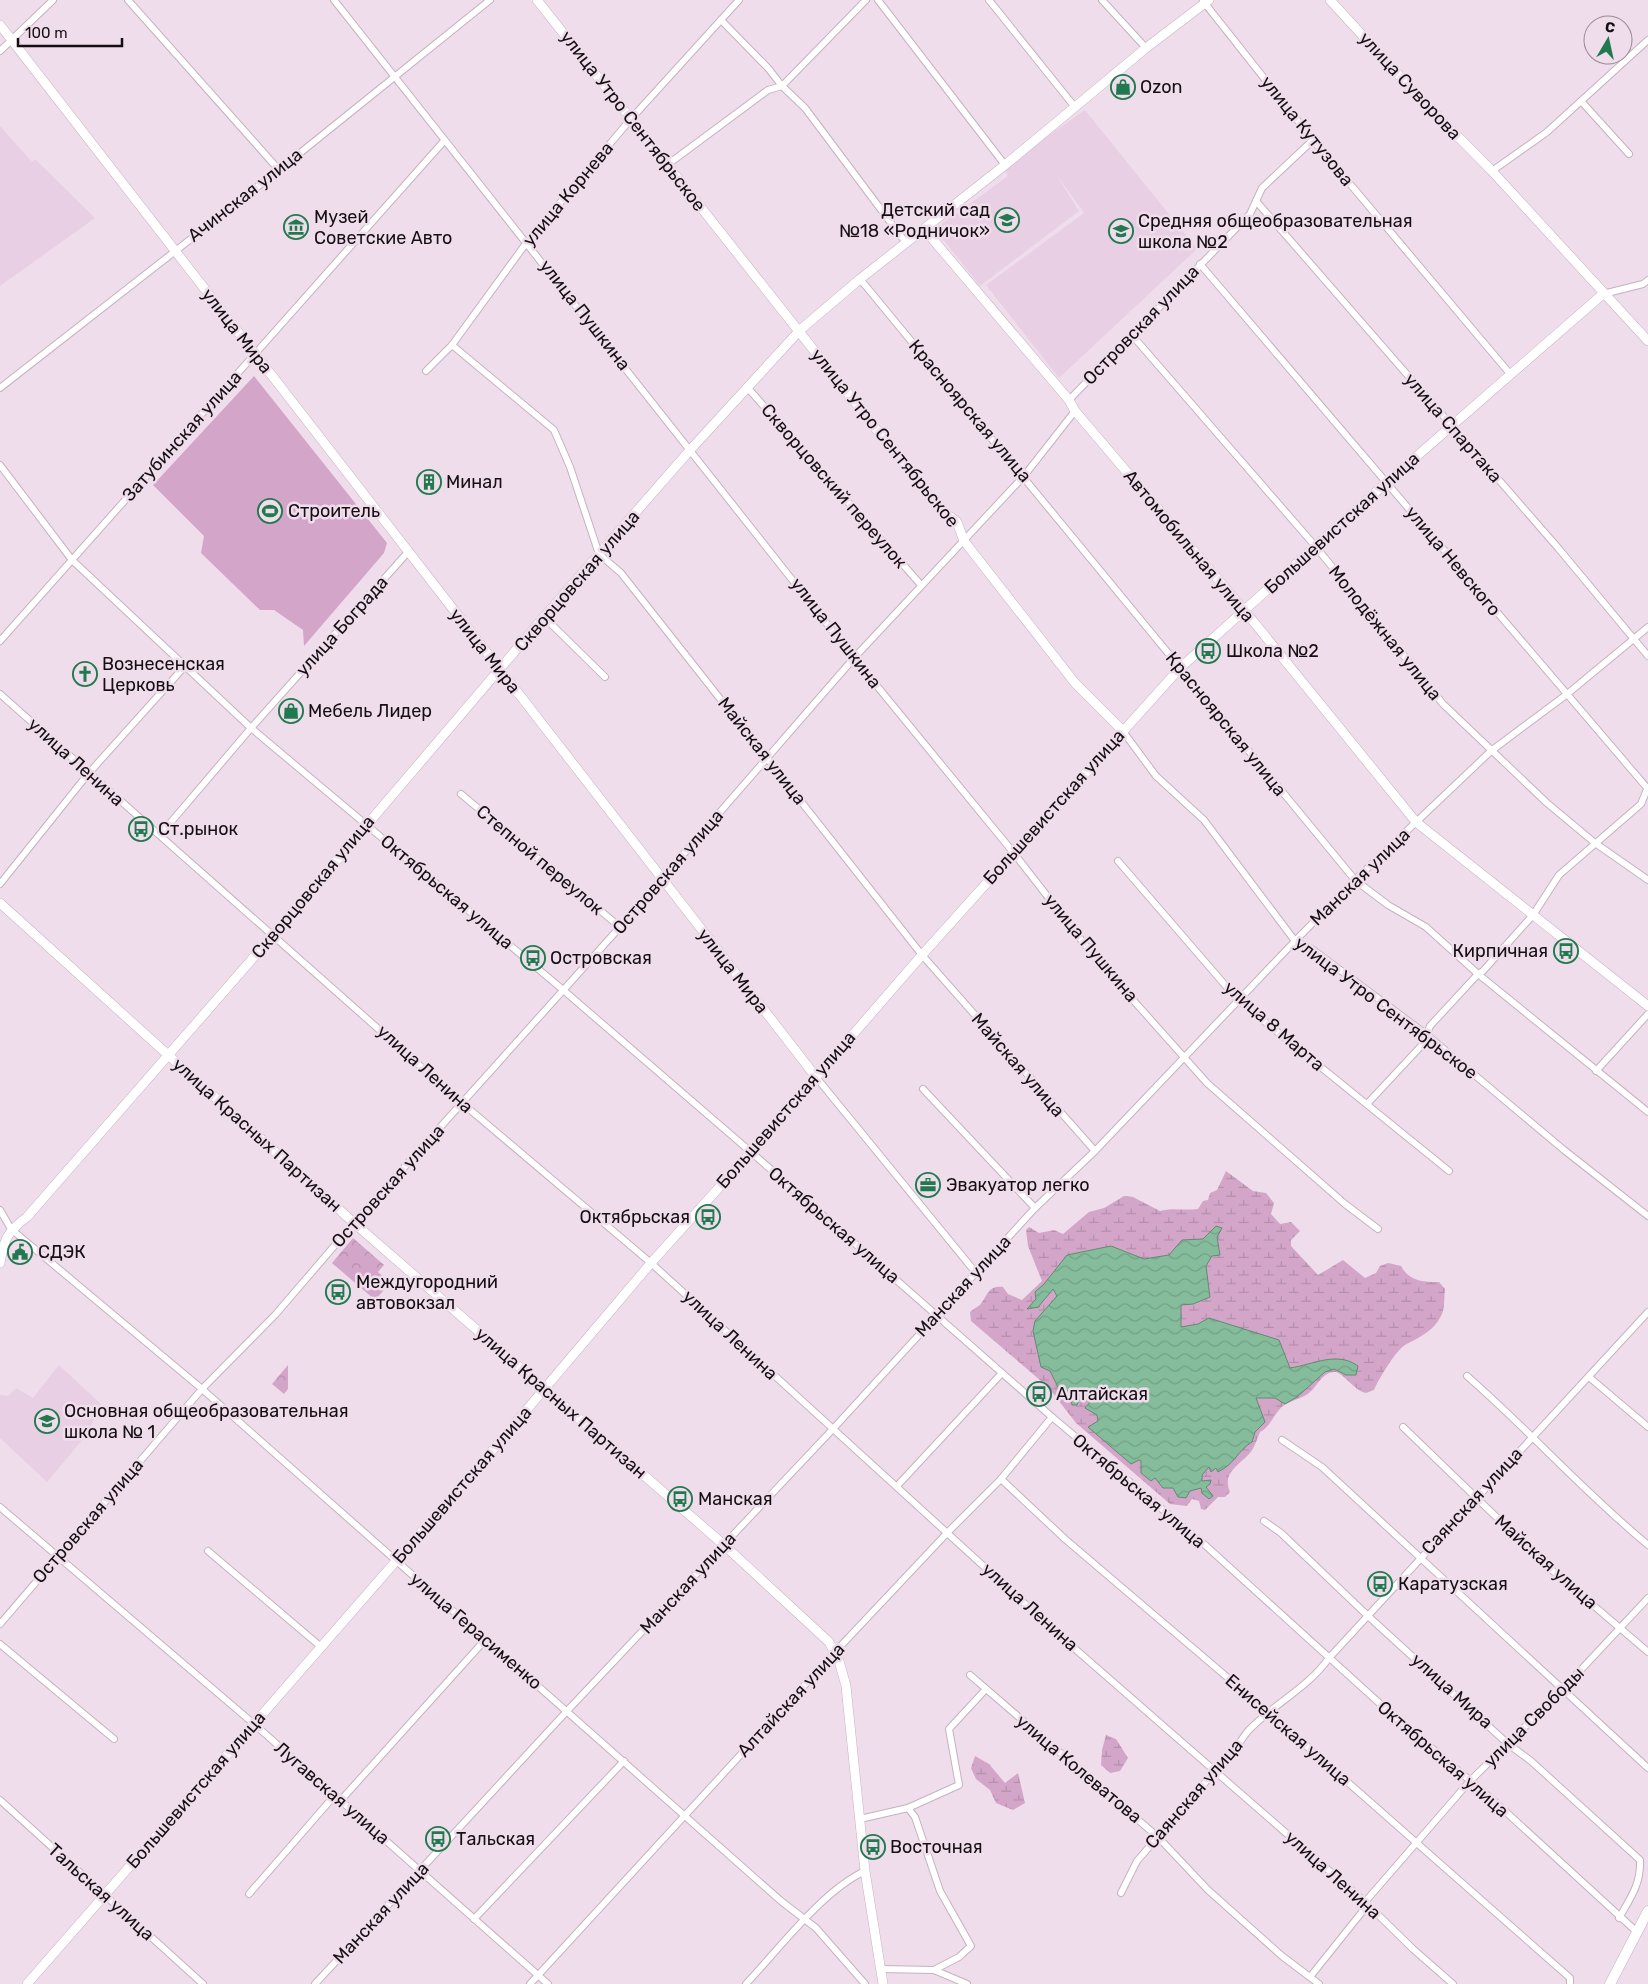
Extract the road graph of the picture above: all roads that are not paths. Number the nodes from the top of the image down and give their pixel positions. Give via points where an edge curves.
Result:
1 (53, 0) edge
2 (128, 0) edge
3 (334, 0) edge
4 (490, 0) edge
5 (537, 0) edge
6 (739, 0) edge
7 (866, 0) edge
8 (878, 0) edge
9 (989, 0) edge
10 (1102, 0) edge
11 (1330, 0) edge
12 (1205, 1) edge
13 (721, 20) junction
14 (0, 25) edge
15 (12, 40) junction
16 (1648, 40) edge
17 (1146, 48) junction
18 (0, 51) edge
19 (394, 75) junction
20 (782, 86) junction
21 (1581, 101) junction
22 (1074, 106) junction
23 (630, 120) junction
24 (1312, 140) junction
25 (444, 141) junction
26 (1629, 154) dead end
27 (667, 165) junction
28 (1005, 165) junction
29 (279, 170) junction
30 (1492, 171) junction
31 (1256, 201) junction
32 (924, 229) junction
33 (527, 242) junction
34 (906, 243) junction
35 (174, 250) junction
36 (1200, 264) junction
37 (860, 279) junction
38 (1648, 280) edge
39 (1603, 294) junction
40 (800, 330) junction
41 (1131, 334) junction
42 (1648, 340) edge
43 (452, 345) junction
44 (255, 355) junction
45 (426, 372) dead end
46 (1511, 375) junction
47 (747, 387) junction
48 (0, 388) edge
49 (1069, 400) junction
50 (1075, 411) junction
51 (1451, 426) junction
52 (691, 449) junction
53 (0, 466) edge
54 (1024, 476) junction
55 (1386, 483) junction
56 (964, 541) junction
57 (1316, 547) junction
58 (408, 552) junction
59 (599, 554) junction
60 (72, 560) junction
61 (921, 585) junction
62 (1244, 610) junction
63 (544, 617) junction
64 (1648, 627) edge
65 (1633, 638) junction
66 (0, 641) edge
67 (1648, 656) edge
68 (854, 658) junction
69 (185, 666) junction
70 (1180, 668) junction
71 (500, 671) junction
72 (605, 677) dead end
73 (0, 694) edge
74 (1566, 695) junction
75 (251, 728) junction
76 (1122, 730) junction
77 (1491, 751) junction
78 (768, 759) junction
79 (88, 774) junction
80 (1648, 788) edge
81 (461, 794) dead end
82 (1416, 822) junction
83 (366, 824) junction
84 (160, 836) junction
85 (1595, 843) junction
86 (1013, 852) junction
87 (1118, 861) dead end
88 (661, 880) junction
89 (1354, 880) junction
90 (1648, 880) edge
91 (0, 884) edge
92 (0, 903) edge
93 (1533, 915) junction
94 (620, 927) junction
95 (274, 934) junction
96 (1295, 941) junction
97 (922, 955) junction
98 (1478, 974) junction
99 (562, 990) junction
100 (1238, 1000) junction
101 (1648, 1006) edge
102 (1648, 1014) edge
103 (1426, 1035) junction
104 (168, 1054) junction
105 (1184, 1057) junction
106 (1596, 1071) junction
107 (816, 1077) junction
108 (923, 1089) dead end
109 (462, 1103) junction
110 (1367, 1104) junction
111 (1648, 1112) edge
112 (1095, 1151) junction
113 (751, 1152) junction
114 (1449, 1171) dead end
115 (1035, 1208) junction
116 (0, 1210) edge
117 (1648, 1216) edge
118 (354, 1223) junction
119 (11, 1229) junction
120 (1378, 1229) dead end
121 (0, 1263) edge
122 (652, 1263) junction
123 (976, 1274) junction
124 (1648, 1312) edge
125 (937, 1316) junction
126 (1642, 1318) junction
127 (1648, 1324) edge
128 (1002, 1373) junction
129 (1467, 1376) dead end
130 (1589, 1377) junction
131 (202, 1388) junction
132 (546, 1388) junction
133 (1052, 1417) junction
134 (1403, 1427) dead end
135 (1648, 1427) edge
136 (832, 1430) junction
137 (1531, 1437) junction
138 (1282, 1440) dead end
139 (1001, 1479) junction
140 (897, 1486) junction
141 (1475, 1497) junction
142 (0, 1507) edge
143 (1264, 1521) dead end
144 (948, 1532) junction
145 (724, 1545) junction
146 (1648, 1545) edge
147 (208, 1551) dead end
148 (57, 1558) junction
149 (1419, 1558) junction
150 (396, 1561) junction
151 (1648, 1598) edge
152 (1368, 1616) junction
153 (0, 1624) edge
154 (1621, 1628) junction
155 (485, 1640) junction
156 (0, 1644) edge
157 (320, 1646) junction
158 (836, 1652) junction
159 (1648, 1652) edge
160 (1329, 1658) junction
161 (970, 1675) dead end
162 (986, 1689) junction
163 (1563, 1689) junction
164 (567, 1711) junction
165 (1268, 1712) junction
166 (254, 1724) junction
167 (114, 1739) dead end
168 (1508, 1744) junction
169 (624, 1761) junction
170 (1648, 1768) edge
171 (1216, 1770) junction
172 (1469, 1782) junction
173 (335, 1795) junction
174 (0, 1800) edge
175 (341, 1800) junction
176 (908, 1808) junction
177 (686, 1816) junction
178 (860, 1819) junction
179 (1158, 1836) junction
180 (1416, 1843) junction
181 (420, 1871) junction
182 (865, 1871) junction
183 (1121, 1892) dead end
184 (250, 1894) dead end
185 (104, 1896) junction
186 (1365, 1902) junction
187 (1648, 1911) edge
188 (1619, 1918) junction
189 (474, 1919) junction
190 (805, 1920) junction
191 (1637, 1932) junction
192 (880, 1969) junction
193 (934, 1970) junction
194 (538, 1975) junction
195 (1310, 1977) junction
196 (27, 1984) edge
197 (203, 1984) edge
198 (315, 1984) edge
199 (530, 1984) edge
200 (548, 1984) edge
201 (746, 1984) edge
202 (865, 1984) edge
203 (883, 1984) edge
204 (967, 1984) edge
205 (1319, 1984) edge
206 (1453, 1984) edge
207 (1570, 1984) edge
208 (1610, 1984) edge

1 - 15 street
2 - 29 street
3 - 19 street, улица Пушкина
4 - 19 street, Ачинская улица
5 - 23 street, улица Утро Сентябрьское
6 - 13 street, улица Корнева
7 - 20 street
8 - 28 street
9 - 22 street
10 - 17 street
11 - 30 street, улица Суворова
12 - 17 street, Скворцовская улица
12 - 24 street, улица Кутузова
13 - 20 street
13 - 23 street, улица Корнева
14 - 15 street, улица Мира
15 - 18 street
15 - 35 street, улица Мира
16 - 21 street
17 - 22 street, Скворцовская улица
19 - 25 street, улица Пушкина
19 - 29 street, Ачинская улица
20 - 27 street via 768,90
20 - 34 street via 805,108
21 - 26 street
21 - 30 street via 1547,132
22 - 28 street, Скворцовская улица
23 - 27 street, улица Утро Сентябрьское
23 - 33 street, улица Корнева
24 - 31 street, Островская улица via 1262,188
24 - 46 street, улица Кутузова
25 - 33 street, улица Пушкина
25 - 44 street, Затубинская улица
27 - 40 street, улица Утро Сентябрьское
28 - 32 street, Скворцовская улица
29 - 35 street, Ачинская улица
30 - 39 street, улица Суворова
31 - 36 street, Островская улица via 1250,214
31 - 51 street, улица Спартака
32 - 34 street, Скворцовская улица
32 - 49 street, Автомобильная улица
33 - 43 street, улица Корнева
33 - 52 street, улица Пушкина
34 - 37 street, Скворцовская улица
35 - 44 street, улица Мира
35 - 48 street, Ачинская улица
36 - 41 street, Островская улица
36 - 55 street, улица Невского
37 - 40 street, Скворцовская улица
37 - 54 street, Красноярская улица
38 - 39 street
39 - 42 street, улица Суворова
39 - 46 street, Большевистская улица
40 - 47 street, Скворцовская улица
40 - 56 street, улица Утро Сентябрьское via 937,506 957,522
41 - 49 street, Островская улица
41 - 57 street, Молодёжная улица
43 - 45 street, улица Корнева
43 - 59 street via 554,430
44 - 58 street, улица Мира
44 - 60 street, Затубинская улица
46 - 51 street, Большевистская улица
47 - 52 street, Скворцовская улица
47 - 61 street, Скворцовский переулок
49 - 50 street, Автомобильная улица
50 - 54 street, Островская улица
50 - 62 street, Автомобильная улица
51 - 55 street, Большевистская улица
51 - 65 street, улица Спартака
52 - 59 street, Скворцовская улица
52 - 68 street, улица Пушкина
53 - 60 street, Октябрьская улица
54 - 56 street, Островская улица
54 - 70 street, Красноярская улица
55 - 57 street, Большевистская улица
55 - 74 street, улица Невского
56 - 61 street, Островская улица
56 - 76 street, улица Утро Сентябрьское via 1075,683
57 - 62 street, Большевистская улица
57 - 77 street, Молодёжная улица via 1443,704
58 - 71 street, улица Мира
58 - 75 street, улица Бограда
59 - 63 street, Скворцовская улица
59 - 78 street, Майская улица via 621,573
60 - 66 street, Затубинская улица
60 - 69 street, Октябрьская улица
61 - 68 street, Островская улица
62 - 70 street, Большевистская улица
62 - 82 street, Автомобильная улица
63 - 71 street, Скворцовская улица
63 - 72 street
64 - 65 street, Манская улица
65 - 67 street, улица Спартака
65 - 74 street, Манская улица
68 - 78 street, Островская улица
68 - 86 street, улица Пушкина
69 - 75 street, Октябрьская улица
69 - 79 street
70 - 76 street, Большевистская улица
70 - 89 street, Красноярская улица
71 - 83 street, Скворцовская улица
71 - 88 street, улица Мира
73 - 79 street, улица Ленина
74 - 77 street, Манская улица
74 - 80 street, улица Невского
75 - 83 street, Октябрьская улица
75 - 84 street, улица Бограда
76 - 86 street, Большевистская улица
76 - 96 street, улица Утро Сентябрьское via 1156,776 1204,820
77 - 82 street, Манская улица
77 - 85 street, Молодёжная улица
78 - 88 street, Островская улица
78 - 97 street, Майская улица
79 - 84 street, улица Ленина
79 - 91 street
80 - 85 street via 1642,804
81 - 94 street, Степной переулок
82 - 89 street, Манская улица
82 - 93 street, Автомобильная улица
83 - 95 street, Скворцовская улица
83 - 99 street, Октябрьская улица
84 - 95 street, улица Ленина
85 - 90 street, Молодёжная улица
85 - 93 street via 1559,875
86 - 97 street, Большевистская улица
86 - 105 street, улица Пушкина via 1093,955
87 - 100 street, улица 8 Марта
88 - 94 street, Островская улица
88 - 107 street, улица Мира
89 - 96 street, Манская улица
89 - 98 street, Красноярская улица via 1426,927
92 - 104 street, улица Красных Партизан
93 - 98 street
93 - 101 street, Автомобильная улица
94 - 99 street, Островская улица
95 - 104 street, Скворцовская улица
95 - 109 street, улица Ленина
96 - 100 street, Манская улица
96 - 103 street, улица Утро Сентябрьское via 1312,949
97 - 107 street, Большевистская улица
97 - 112 street, Майская улица
98 - 103 street via 1430,1026
98 - 106 street, Красноярская улица
99 - 109 street, Островская улица
99 - 113 street, Октябрьская улица
100 - 105 street, Манская улица
100 - 110 street, улица 8 Марта
102 - 106 street
103 - 110 street via 1423,1044
103 - 117 street, улица Утро Сентябрьское
104 - 118 street, улица Красных Партизан
104 - 119 street, Скворцовская улица via 27,1216
105 - 112 street, Манская улица
105 - 120 street, улица Пушкина via 1207,1083
106 - 111 street, Красноярская улица
107 - 113 street, Большевистская улица
107 - 123 street, улица Мира
108 - 115 street
109 - 118 street, Островская улица
109 - 122 street, улица Ленина
110 - 114 street, улица 8 Марта
112 - 115 street, Манская улица
113 - 122 street, Большевистская улица
113 - 125 street, Октябрьская улица
115 - 123 street, Манская улица
116 - 119 street
118 - 131 street, Островская улица via 274,1315
118 - 132 street, улица Красных Партизан
119 - 121 street
119 - 131 street, улица Герасименко
122 - 132 street, Большевистская улица
122 - 136 street, улица Ленина
123 - 125 street, Манская улица
124 - 126 street, Саянская улица
125 - 128 street, Октябрьская улица
125 - 136 street, Манская улица
126 - 127 street
126 - 130 street, Саянская улица
128 - 133 street, Октябрьская улица
128 - 140 street
129 - 137 street
130 - 135 street
130 - 137 street, Саянская улица
131 - 148 street, Островская улица
131 - 150 street, улица Герасименко
132 - 145 street, улица Красных Партизан
132 - 150 street, Большевистская улица
133 - 139 street, Алтайская улица
133 - 160 street, Октябрьская улица via 1205,1545
134 - 141 street, Майская улица
136 - 140 street, улица Ленина
136 - 145 street, Манская улица
137 - 141 street, Саянская улица
137 - 146 street
138 - 149 street via 1322,1467
139 - 144 street, Алтайская улица
139 - 165 street, Енисейская улица via 1065,1539
140 - 144 street, улица Ленина
141 - 149 street, Саянская улица
141 - 154 street, Майская улица via 1546,1565
142 - 148 street, Лугавская улица
143 - 152 street, улица Мира via 1281,1532
144 - 158 street, Алтайская улица
144 - 171 street, улица Ленина via 1058,1634
145 - 158 street, улица Красных Партизан via 820,1633
145 - 164 street, Манская улица
147 - 157 street
148 - 153 street, Островская улица
148 - 166 street, Лугавская улица
149 - 152 street, Саянская улица
149 - 163 street
150 - 155 street, улица Герасименко
150 - 157 street, Большевистская улица
151 - 154 street, улица Свободы
152 - 160 street, Саянская улица
152 - 168 street, улица Мира
154 - 159 street, Майская улица
154 - 163 street, улица Свободы
155 - 164 street, улица Герасименко
155 - 175 street
156 - 167 street
157 - 166 street, Большевистская улица
158 - 177 street, Алтайская улица
158 - 178 street, улица Красных Партизан via 846,1686
160 - 165 street, Саянская улица via 1318,1674
160 - 172 street, Октябрьская улица
161 - 162 street, улица Колеватова
162 - 176 street via 949,1729 959,1785
162 - 179 street, улица Колеватова
163 - 168 street, улица Свободы
163 - 170 street
164 - 169 street, улица Герасименко
164 - 181 street, Манская улица
165 - 171 street, Саянская улица via 1248,1732 1226,1763
165 - 180 street, Енисейская улица
166 - 173 street, Лугавская улица
166 - 185 street, Большевистская улица
168 - 172 street, улица Свободы
168 - 188 street, улица Мира via 1640,1860 1641,1875
169 - 177 street, улица Герасименко
169 - 189 street
171 - 179 street, Саянская улица
171 - 186 street, улица Ленина
172 - 180 street, улица Свободы
172 - 188 street, Октябрьская улица via 1575,1874
173 - 175 street, Лугавская улица
173 - 184 street
174 - 185 street, Тальская улица
175 - 181 street, Лугавская улица
176 - 178 street
176 - 193 street via 915,1818 940,1891 971,1946 959,1957
177 - 190 street, улица Герасименко
177 - 194 street, Алтайская улица
178 - 182 street, улица Красных Партизан
179 - 183 street, Саянская улица via 1137,1860
179 - 195 street, улица Колеватова via 1208,1890
180 - 186 street, улица Свободы
180 - 207 street, Енисейская улица via 1570,1978
181 - 189 street, Лугавская улица
181 - 198 street, Манская улица
182 - 190 street via 847,1880
182 - 192 street, улица Красных Партизан
185 - 196 street, Большевистская улица
185 - 197 street, Тальская улица
186 - 195 street, улица Свободы via 1362,1912
186 - 206 street, улица Ленина
187 - 191 main road
188 - 191 street, Октябрьская улица
189 - 194 street, Лугавская улица
190 - 201 street
190 - 202 street, улица Герасименко
191 - 208 main road
192 - 193 street
192 - 203 street, улица Красных Партизан
193 - 204 street
194 - 199 street, Алтайская улица
194 - 200 street, Лугавская улица
195 - 205 street, улица Колеватова

